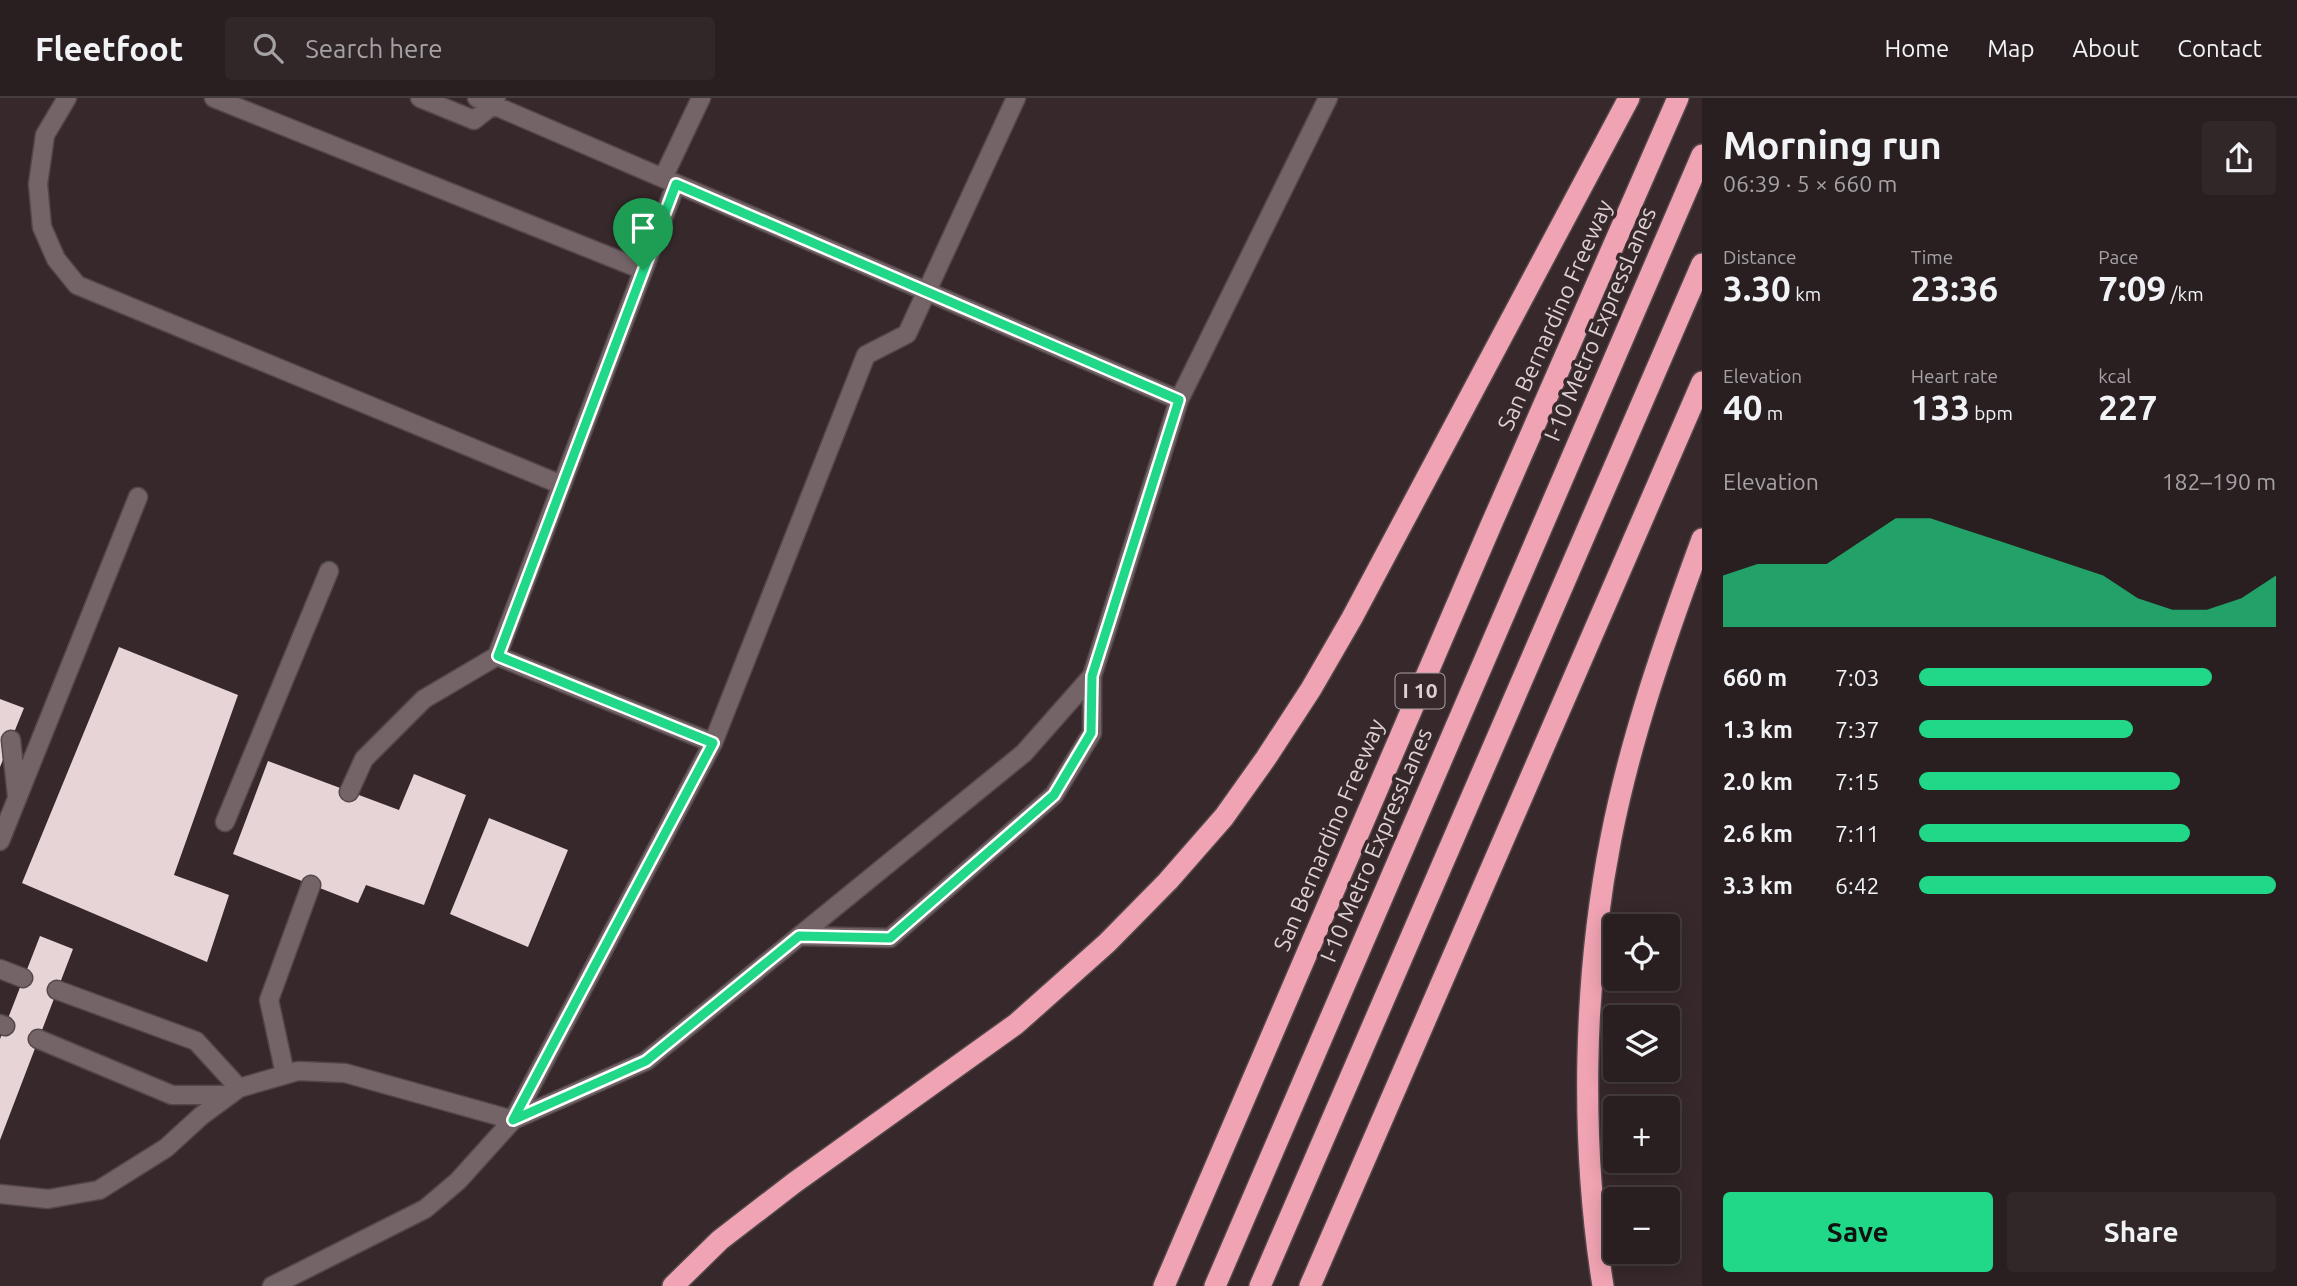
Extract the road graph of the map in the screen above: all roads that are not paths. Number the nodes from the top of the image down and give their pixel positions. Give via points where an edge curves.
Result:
1 (67, 98) edge
2 (214, 98) edge
3 (420, 98) edge
4 (701, 98) edge
5 (1016, 98) edge
6 (1328, 98) edge
7 (1629, 98) edge
8 (1678, 98) edge
9 (488, 100) edge
10 (1702, 155) edge
11 (669, 181) junction
12 (1702, 264) edge
13 (643, 270) junction
14 (927, 292) junction
15 (1702, 382) edge
16 (1179, 400) junction
17 (562, 485) junction
18 (138, 497) dead end
19 (1702, 539) edge
20 (329, 571) dead end
21 (498, 656) junction
22 (1092, 676) junction
23 (11, 740) dead end
24 (713, 743) junction
25 (0, 770) edge
26 (349, 792) dead end
27 (9, 799) edge
28 (0, 812) edge
29 (225, 822) dead end
30 (0, 841) edge
31 (311, 885) dead end
32 (799, 936) junction
33 (0, 969) edge
34 (23, 978) dead end
35 (57, 990) dead end
36 (38, 1039) dead end
37 (285, 1074) junction
38 (234, 1092) junction
39 (513, 1120) junction
40 (0, 1194) edge
41 (272, 1286) edge
42 (673, 1286) edge
43 (1164, 1286) edge
44 (1215, 1286) edge
45 (1260, 1286) edge
46 (1310, 1286) edge
47 (1603, 1286) edge

1 - 17 lane via 44,135 38,184 42,228 56,259 78,285
2 - 13 lane
3 - 9 lane via 474,120
4 - 11 lane
5 - 14 lane
6 - 16 lane
7 - 42 highway via 1352,618 1311,690 1224,817 1107,943 1016,1024 794,1182 720,1240
8 - 43 highway, San Bernardino Freeway / I 10
9 - 11 lane
10 - 44 highway, I-10 Metro ExpressLanes
11 - 13 lane
11 - 14 lane
12 - 45 highway
13 - 17 lane
14 - 16 lane
14 - 24 lane via 906,334 866,355
15 - 46 highway
16 - 22 lane
17 - 21 lane
18 - 27 lane
19 - 47 highway via 1628,763 1597,934 1589,1143
20 - 29 lane
21 - 24 lane
21 - 26 lane via 424,699 364,759
22 - 32 lane via 1024,753
22 - 32 lane via 1091,733 1054,795 890,938
23 - 27 lane
24 - 39 lane
25 - 27 lane
27 - 28 lane
27 - 30 lane
31 - 37 lane via 269,1000
32 - 39 lane via 646,1061
33 - 34 lane
35 - 38 lane via 196,1041
36 - 38 lane via 172,1095
37 - 38 lane
37 - 39 lane via 298,1070 345,1073
38 - 40 lane via 166,1149 99,1189 48,1199
39 - 41 lane via 458,1181 425,1209

